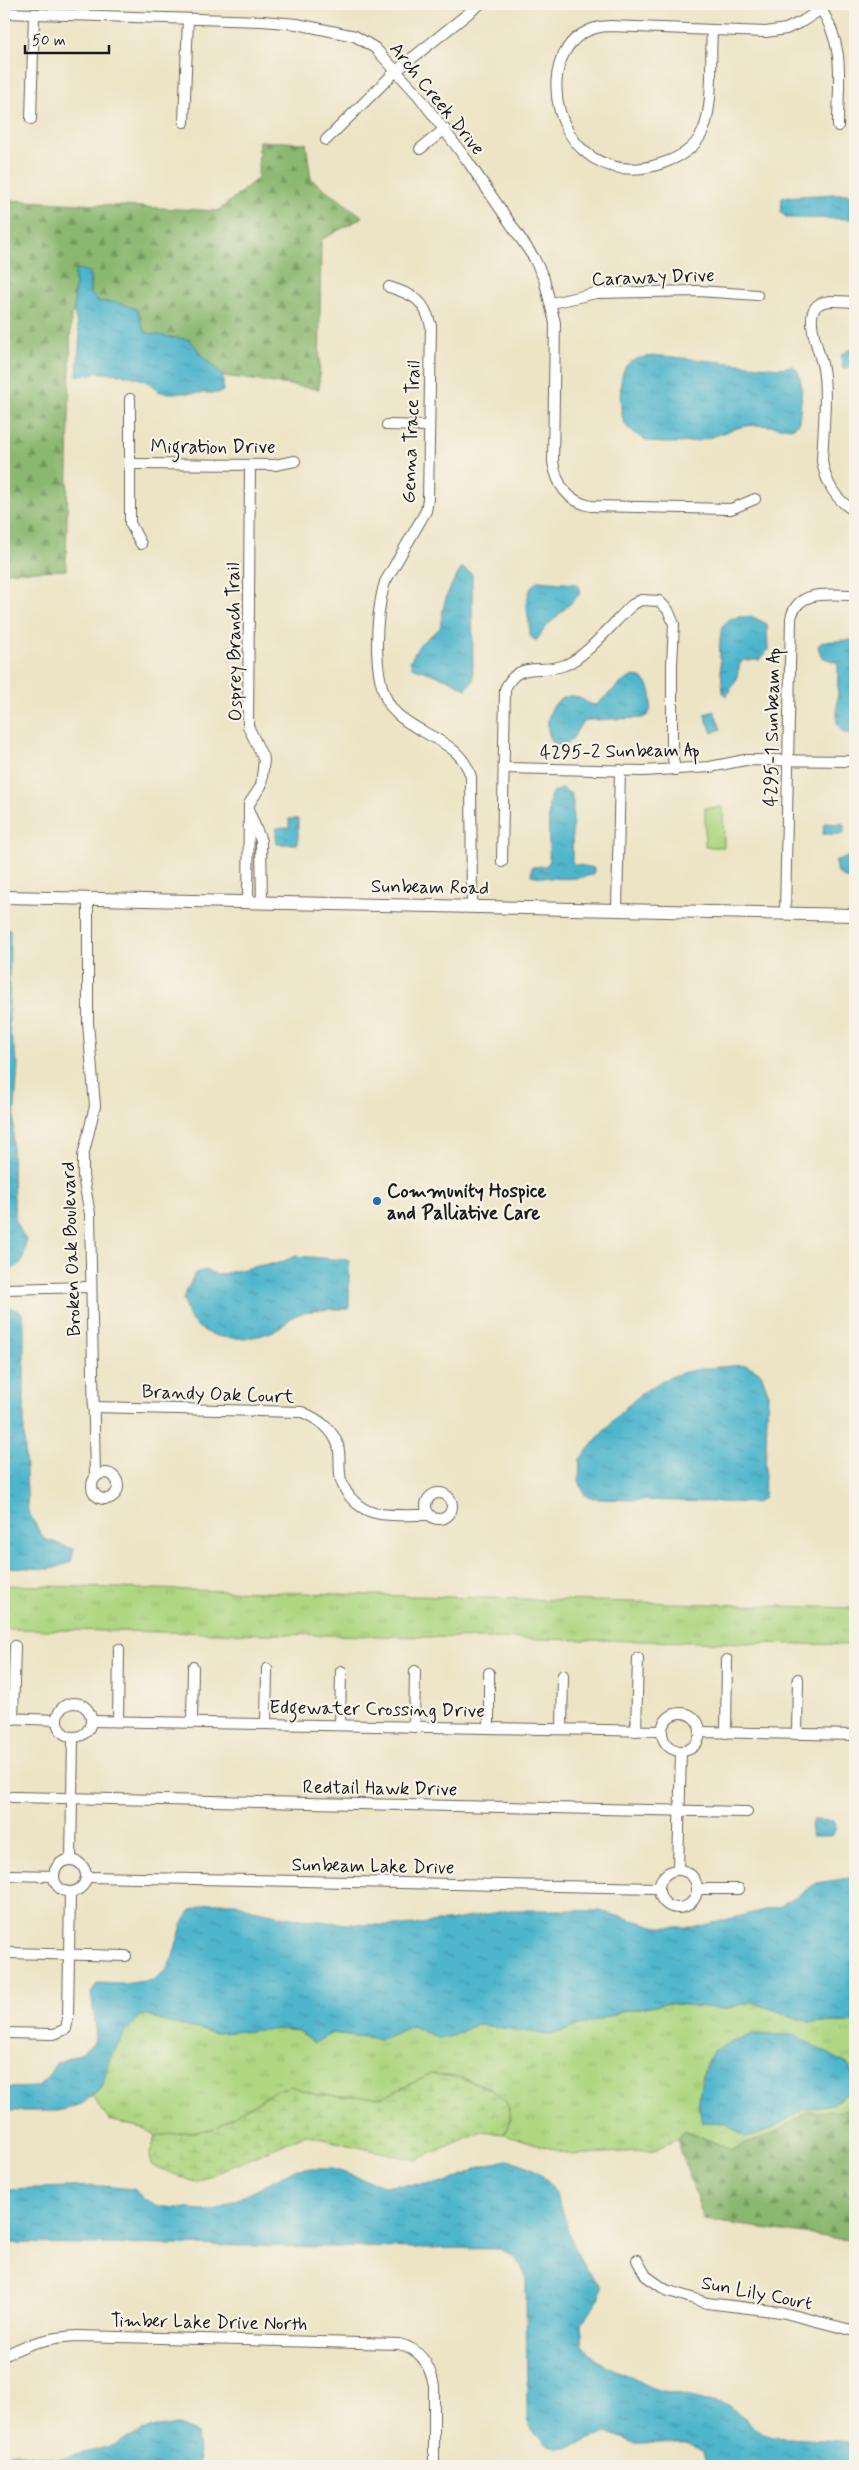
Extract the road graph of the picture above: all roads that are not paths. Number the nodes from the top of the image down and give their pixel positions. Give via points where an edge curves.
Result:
1 (480, 4) edge
2 (825, 7) edge
3 (4, 13) edge
4 (34, 14) junction
5 (188, 19) junction
6 (712, 30) junction
7 (396, 71) junction
8 (31, 119) dead end
9 (184, 122) dead end
10 (838, 126) dead end
11 (445, 129) junction
12 (326, 140) dead end
13 (420, 148) dead end
14 (389, 287) dead end
15 (757, 295) dead end
16 (855, 302) edge
17 (552, 304) junction
18 (130, 399) dead end
19 (387, 425) dead end
20 (429, 426) junction
21 (295, 461) dead end
22 (130, 464) junction
23 (250, 465) junction
24 (755, 499) dead end
25 (855, 511) edge
26 (141, 544) dead end
27 (855, 596) edge
28 (788, 760) junction
29 (855, 761) edge
30 (504, 768) junction
31 (620, 770) junction
32 (675, 770) junction
33 (249, 813) junction
34 (502, 862) dead end
35 (4, 897) edge
36 (88, 899) junction
37 (248, 902) junction
38 (262, 903) junction
39 (472, 906) junction
40 (617, 909) junction
41 (784, 914) junction
42 (855, 915) edge
43 (91, 1287) junction
44 (4, 1289) edge
45 (93, 1407) junction
46 (95, 1478) dead end
47 (430, 1515) dead end
48 (15, 1646) dead end
49 (119, 1649) dead end
50 (638, 1658) dead end
51 (728, 1660) dead end
52 (193, 1667) dead end
53 (266, 1669) dead end
54 (341, 1671) dead end
55 (415, 1672) dead end
56 (489, 1673) dead end
57 (563, 1675) dead end
58 (798, 1679) dead end
59 (9, 1719) edge
60 (57, 1720) junction
61 (91, 1721) junction
62 (118, 1721) junction
63 (192, 1722) junction
64 (266, 1724) junction
65 (340, 1725) junction
66 (414, 1727) junction
67 (489, 1728) junction
68 (562, 1730) junction
69 (636, 1731) junction
70 (661, 1731) junction
71 (700, 1732) junction
72 (726, 1732) junction
73 (797, 1734) junction
74 (855, 1735) edge
75 (73, 1737) junction
76 (681, 1751) junction
77 (12, 1797) dead end
78 (72, 1799) junction
79 (680, 1810) junction
80 (747, 1812) dead end
81 (71, 1860) junction
82 (678, 1870) junction
83 (9, 1875) dead end
84 (54, 1876) junction
85 (86, 1877) junction
86 (659, 1888) junction
87 (697, 1889) junction
88 (739, 1889) dead end
89 (70, 1892) junction
90 (8, 1954) dead end
91 (70, 1955) junction
92 (126, 1956) dead end
93 (4, 2032) edge
94 (637, 2260) dead end
95 (855, 2331) edge
96 (4, 2356) edge
97 (434, 2466) edge

1 - 7 street
2 - 6 street via 786,29 766,32
2 - 10 street via 839,54
3 - 4 street, Arch Creek Drive
4 - 5 street, Arch Creek Drive
4 - 8 street
5 - 7 street, Arch Creek Drive via 263,21 338,31 355,36 375,48
5 - 9 street
6 - 6 street via 704,130 688,151 669,161 649,166 618,167 599,162 580,148 568,133 558,106 561,58 572,42 581,34 601,26
7 - 11 street, Arch Creek Drive
7 - 12 street
11 - 13 street
11 - 17 street, Arch Creek Drive via 534,258
14 - 20 street, Genna Trace Trail via 409,293 428,313 431,326
15 - 17 street, Caraway Drive via 699,292 596,294
16 - 25 street via 822,302 812,314 824,373 824,474 838,498
17 - 24 street, Arch Creek Drive via 556,343 553,462 557,481 572,499 591,506 731,509
18 - 22 street
19 - 20 street
20 - 39 street, Genna Trace Trail via 426,511 385,582 381,595 378,675 384,694 396,714 454,749 468,766 471,777
21 - 23 street, Migration Drive
22 - 23 street, Migration Drive
22 - 26 street via 130,523
23 - 33 street, Osprey Branch Trail via 248,726 264,760 261,786 249,804
27 - 28 street, 4295-1 Sunbeam Ap via 816,594 799,602 792,611
28 - 29 street, 4295-2 Sunbeam Ap
28 - 32 street, 4295-2 Sunbeam Ap via 745,760
28 - 41 street, 4295-1 Sunbeam Ap
30 - 31 street, 4295-2 Sunbeam Ap
30 - 32 street via 504,689 509,679 524,669 549,669 574,661 641,600 659,601 668,610 674,624 672,753
30 - 34 street
31 - 32 street, 4295-2 Sunbeam Ap
31 - 40 street
33 - 37 street, Osprey Branch Trail
33 - 38 street via 262,841
35 - 36 street, Sunbeam Road
36 - 37 street, Sunbeam Road
36 - 43 street, Broken Oak Boulevard via 88,1023 95,1106 83,1156 83,1176 90,1214
37 - 38 street, Sunbeam Road
38 - 39 street, Sunbeam Road
39 - 40 street, Sunbeam Road
40 - 41 street, Sunbeam Road
41 - 42 street, Sunbeam Road
43 - 44 street
43 - 45 street, Broken Oak Boulevard
45 - 46 street, Broken Oak Boulevard
45 - 47 street, Brandy Oak Court via 302,1412 324,1424 332,1433 340,1455 341,1480 346,1493 357,1504 379,1514
48 - 59 street
49 - 62 street
50 - 69 street
51 - 72 street
52 - 63 street
53 - 64 street
54 - 65 street
55 - 66 street
56 - 67 street
57 - 68 street
58 - 73 street
59 - 60 street
60 - 61 street via 62,1708 74,1703 86,1708
60 - 75 street via 61,1732
61 - 62 street, Edgewater Crossing Drive
61 - 75 street via 86,1732
62 - 63 street, Edgewater Crossing Drive
63 - 64 street, Edgewater Crossing Drive
64 - 65 street, Edgewater Crossing Drive
65 - 66 street, Edgewater Crossing Drive
66 - 67 street, Edgewater Crossing Drive
67 - 68 street, Edgewater Crossing Drive
68 - 69 street, Edgewater Crossing Drive
69 - 70 street, Edgewater Crossing Drive
70 - 71 street via 667,1719 680,1713 694,1718
70 - 76 street via 667,1746
71 - 72 street
71 - 76 street via 694,1746
72 - 73 street
73 - 74 street
75 - 78 street
76 - 79 street
77 - 78 street, Redtail Hawk Drive
78 - 79 street, Redtail Hawk Drive
78 - 81 street
79 - 80 street, Redtail Hawk Drive
79 - 82 street
81 - 84 street via 59,1864
81 - 85 street via 82,1865
82 - 86 street via 665,1875
82 - 87 street via 692,1876
83 - 84 street
84 - 89 street via 58,1887
85 - 86 street, Sunbeam Lake Drive
85 - 89 street via 81,1888
86 - 87 street via 664,1901 677,1907 690,1902
87 - 88 street
89 - 91 street
90 - 91 street
91 - 92 street
91 - 93 street via 66,2029 54,2034
94 - 95 street, Sun Lily Court via 646,2276 666,2290 699,2301 781,2312
96 - 97 street, Timber Lake Drive North via 38,2341 77,2336 389,2342 406,2345 428,2365 434,2386

